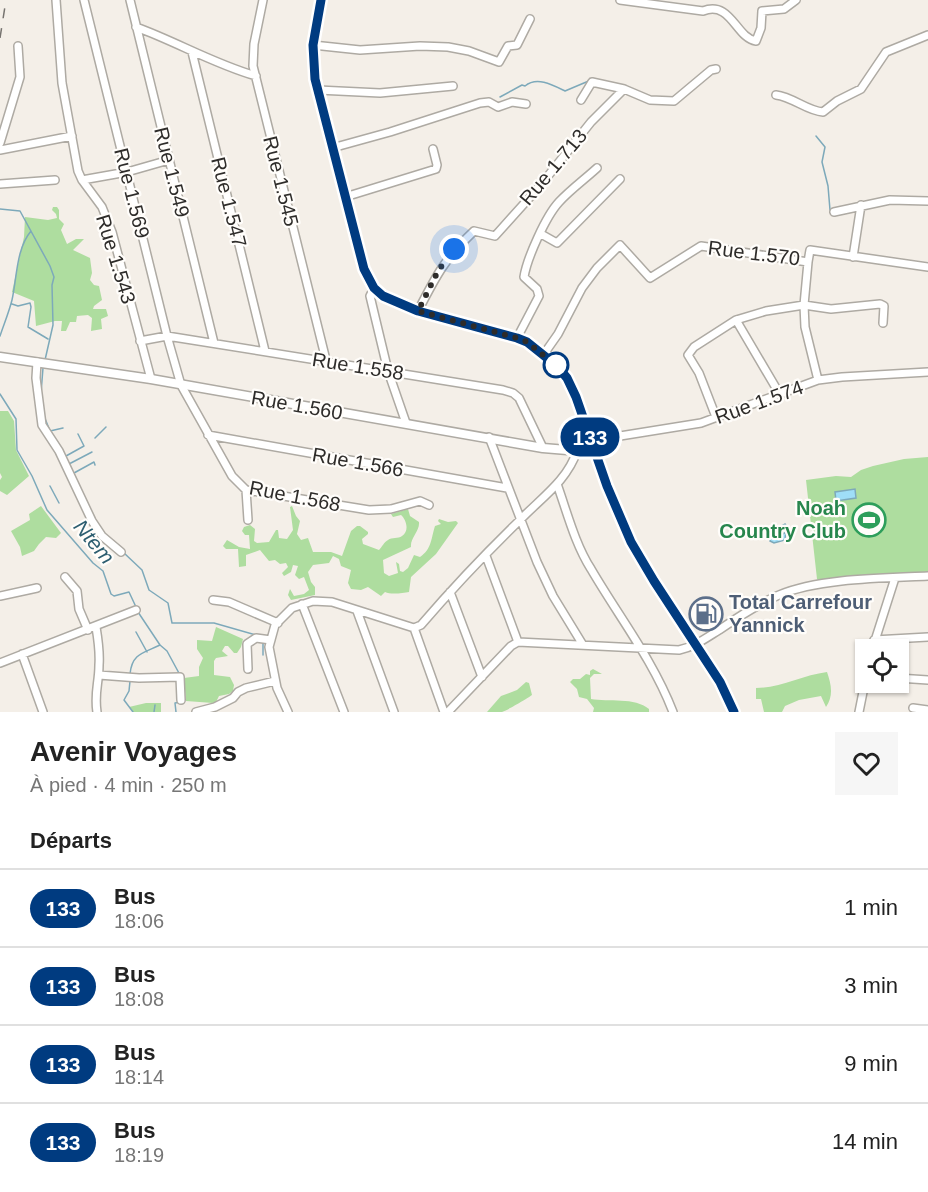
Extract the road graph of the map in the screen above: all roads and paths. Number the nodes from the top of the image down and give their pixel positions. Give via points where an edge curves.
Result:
1 (84, 0) edge
2 (130, 0) edge
3 (263, 0) edge
4 (321, 0) edge
5 (620, 0) edge
6 (796, 0) edge
7 (57, 1) edge
8 (530, 19) dead end
9 (136, 27) junction
10 (928, 34) edge
11 (313, 45) junction
12 (18, 46) dead end
13 (192, 52) junction
14 (716, 69) dead end
15 (256, 76) junction
16 (453, 86) dead end
17 (624, 89) junction
18 (318, 90) junction
19 (776, 95) dead end
20 (581, 100) dead end
21 (526, 104) dead end
22 (72, 136) junction
23 (0, 143) edge
24 (332, 148) junction
25 (434, 149) dead end
26 (0, 150) edge
27 (169, 160) junction
28 (597, 168) dead end
29 (127, 172) junction
30 (620, 178) dead end
31 (55, 180) dead end
32 (82, 180) junction
33 (0, 183) edge
34 (345, 197) junction
35 (928, 201) edge
36 (861, 205) junction
37 (834, 212) dead end
38 (541, 234) junction
39 (853, 257) junction
40 (808, 262) junction
41 (928, 267) edge
42 (374, 288) junction
43 (804, 305) junction
44 (418, 311) junction
45 (736, 320) junction
46 (883, 323) dead end
47 (167, 336) junction
48 (517, 338) junction
49 (140, 341) junction
50 (214, 343) junction
51 (265, 351) junction
52 (544, 354) junction
53 (0, 357) edge
54 (326, 360) junction
55 (37, 362) junction
56 (388, 371) junction
57 (928, 372) edge
58 (151, 380) junction
59 (818, 380) junction
60 (182, 385) junction
61 (779, 393) junction
62 (716, 417) junction
63 (406, 423) junction
64 (208, 435) junction
65 (489, 437) junction
66 (593, 447) junction
67 (543, 448) junction
68 (577, 450) junction
69 (557, 484) junction
70 (507, 488) junction
71 (246, 490) junction
72 (429, 505) dead end
73 (248, 520) dead end
74 (519, 520) junction
75 (121, 552) dead end
76 (486, 556) junction
77 (928, 576) edge
78 (65, 577) dead end
79 (895, 578) junction
80 (37, 588) dead end
81 (450, 592) junction
82 (0, 596) edge
83 (213, 600) dead end
84 (302, 604) junction
85 (136, 610) dead end
86 (357, 611) junction
87 (278, 622) junction
88 (96, 627) junction
89 (414, 628) junction
90 (88, 630) junction
91 (928, 637) edge
92 (874, 639) edge
93 (892, 639) edge
94 (271, 640) junction
95 (518, 642) junction
96 (583, 645) junction
97 (696, 645) junction
98 (641, 649) junction
99 (22, 654) junction
100 (0, 663) edge
101 (248, 669) dead end
102 (99, 675) junction
103 (482, 677) junction
104 (909, 679) edge
105 (928, 680) edge
106 (275, 681) junction
107 (863, 693) edge
108 (181, 700) dead end
109 (913, 708) dead end
110 (928, 710) edge
111 (43, 712) edge
112 (97, 712) edge
113 (196, 712) edge
114 (288, 712) edge
115 (344, 712) edge
116 (394, 712) edge
117 (446, 712) edge
118 (673, 712) edge
119 (734, 712) edge
120 (859, 712) edge

1 - 29 street, Rue 1.569
2 - 9 street, Rue 1.549
3 - 15 street, Rue 1.545 via 254,44
4 - 11 main road
5 - 6 street via 722,12 751,41 756,41 761,28 762,11 784,9
7 - 22 street, Rue 1.543 via 62,83
8 - 11 street via 517,45 508,46 499,62 448,47 360,50
9 - 13 street
9 - 27 street, Rue 1.549
10 - 19 street via 886,52 861,89 823,112
11 - 18 main road
12 - 23 street via 20,77
13 - 15 street
13 - 51 street, Rue 1.547
14 - 17 street via 674,101 650,100
15 - 54 street, Rue 1.545
16 - 18 street via 380,93
17 - 20 street via 592,82
17 - 44 street, Rue 1.713 via 591,122 495,236 474,231 454,249
18 - 24 main road
21 - 24 street via 512,102 498,107 480,103
22 - 26 street
22 - 32 street, Rue 1.543
24 - 34 main road
25 - 34 street via 436,169
27 - 29 street
27 - 50 street, Rue 1.549
28 - 38 street via 559,202
29 - 32 street
29 - 47 street, Rue 1.569
30 - 38 street via 556,243
31 - 33 street
32 - 49 street, Rue 1.543 via 102,207 112,232
34 - 42 main road via 364,269
35 - 36 street via 890,200
36 - 37 street
36 - 39 street
38 - 48 street via 524,278 539,296
39 - 40 street, Rue 1.570 via 810,250
39 - 41 street, Rue 1.570
40 - 43 street
40 - 52 street, Rue 1.570 via 701,246 650,278 620,245 582,288
42 - 44 main road
42 - 56 street via 370,296
43 - 45 street
43 - 46 street via 831,309 880,304 884,306
43 - 59 street via 807,338
44 - 48 main road
45 - 61 street
45 - 62 street via 688,355
47 - 49 street, Rue 1.558
47 - 50 street, Rue 1.558
47 - 60 street, Rue 1.569
48 - 52 main road
49 - 58 street, Rue 1.543
50 - 51 street, Rue 1.558
51 - 54 street, Rue 1.558
52 - 66 main road via 567,378
53 - 55 main road, Rue 1.560
54 - 56 street, Rue 1.558
55 - 58 main road, Rue 1.560
55 - 75 street via 42,425 59,451 92,521
56 - 63 street
56 - 67 street, Rue 1.558 via 513,393 524,406
57 - 59 street, Rue 1.574
58 - 60 main road, Rue 1.560
59 - 61 street, Rue 1.574
60 - 63 main road, Rue 1.560
60 - 64 street, Rue 1.568
61 - 62 street, Rue 1.574
62 - 66 street, Rue 1.574 via 686,426 620,436
63 - 65 main road, Rue 1.560
64 - 70 street, Rue 1.566
64 - 71 street, Rue 1.568 via 232,476
65 - 67 main road, Rue 1.560
65 - 70 street
66 - 68 main road, Rue 1.560
66 - 97 main road via 638,554
67 - 68 main road, Rue 1.560
68 - 69 street
69 - 74 street
69 - 98 street via 582,552
70 - 74 street
71 - 72 street, Rue 1.568 via 369,510 420,501
71 - 73 street
74 - 76 street
74 - 96 street via 553,596
76 - 81 street
76 - 95 street
77 - 79 street
78 - 90 street via 77,591
79 - 92 street
79 - 97 street via 789,591
80 - 82 street
81 - 89 street
81 - 103 street
83 - 87 street via 229,602
84 - 86 street via 322,600
84 - 87 street
84 - 115 street
85 - 88 street
86 - 89 street
86 - 116 street
87 - 94 street
88 - 90 street
88 - 102 street
89 - 117 street
90 - 99 street
91 - 93 street
94 - 101 street via 256,638 247,644
94 - 106 street
95 - 96 street
95 - 103 street
96 - 98 street
97 - 98 street via 679,650
97 - 119 main road
98 - 118 street
99 - 100 street
99 - 111 street
102 - 108 street via 180,677
102 - 112 street
103 - 117 street
104 - 105 street
106 - 113 street via 246,688 234,698
106 - 114 street
107 - 120 street
109 - 110 street

